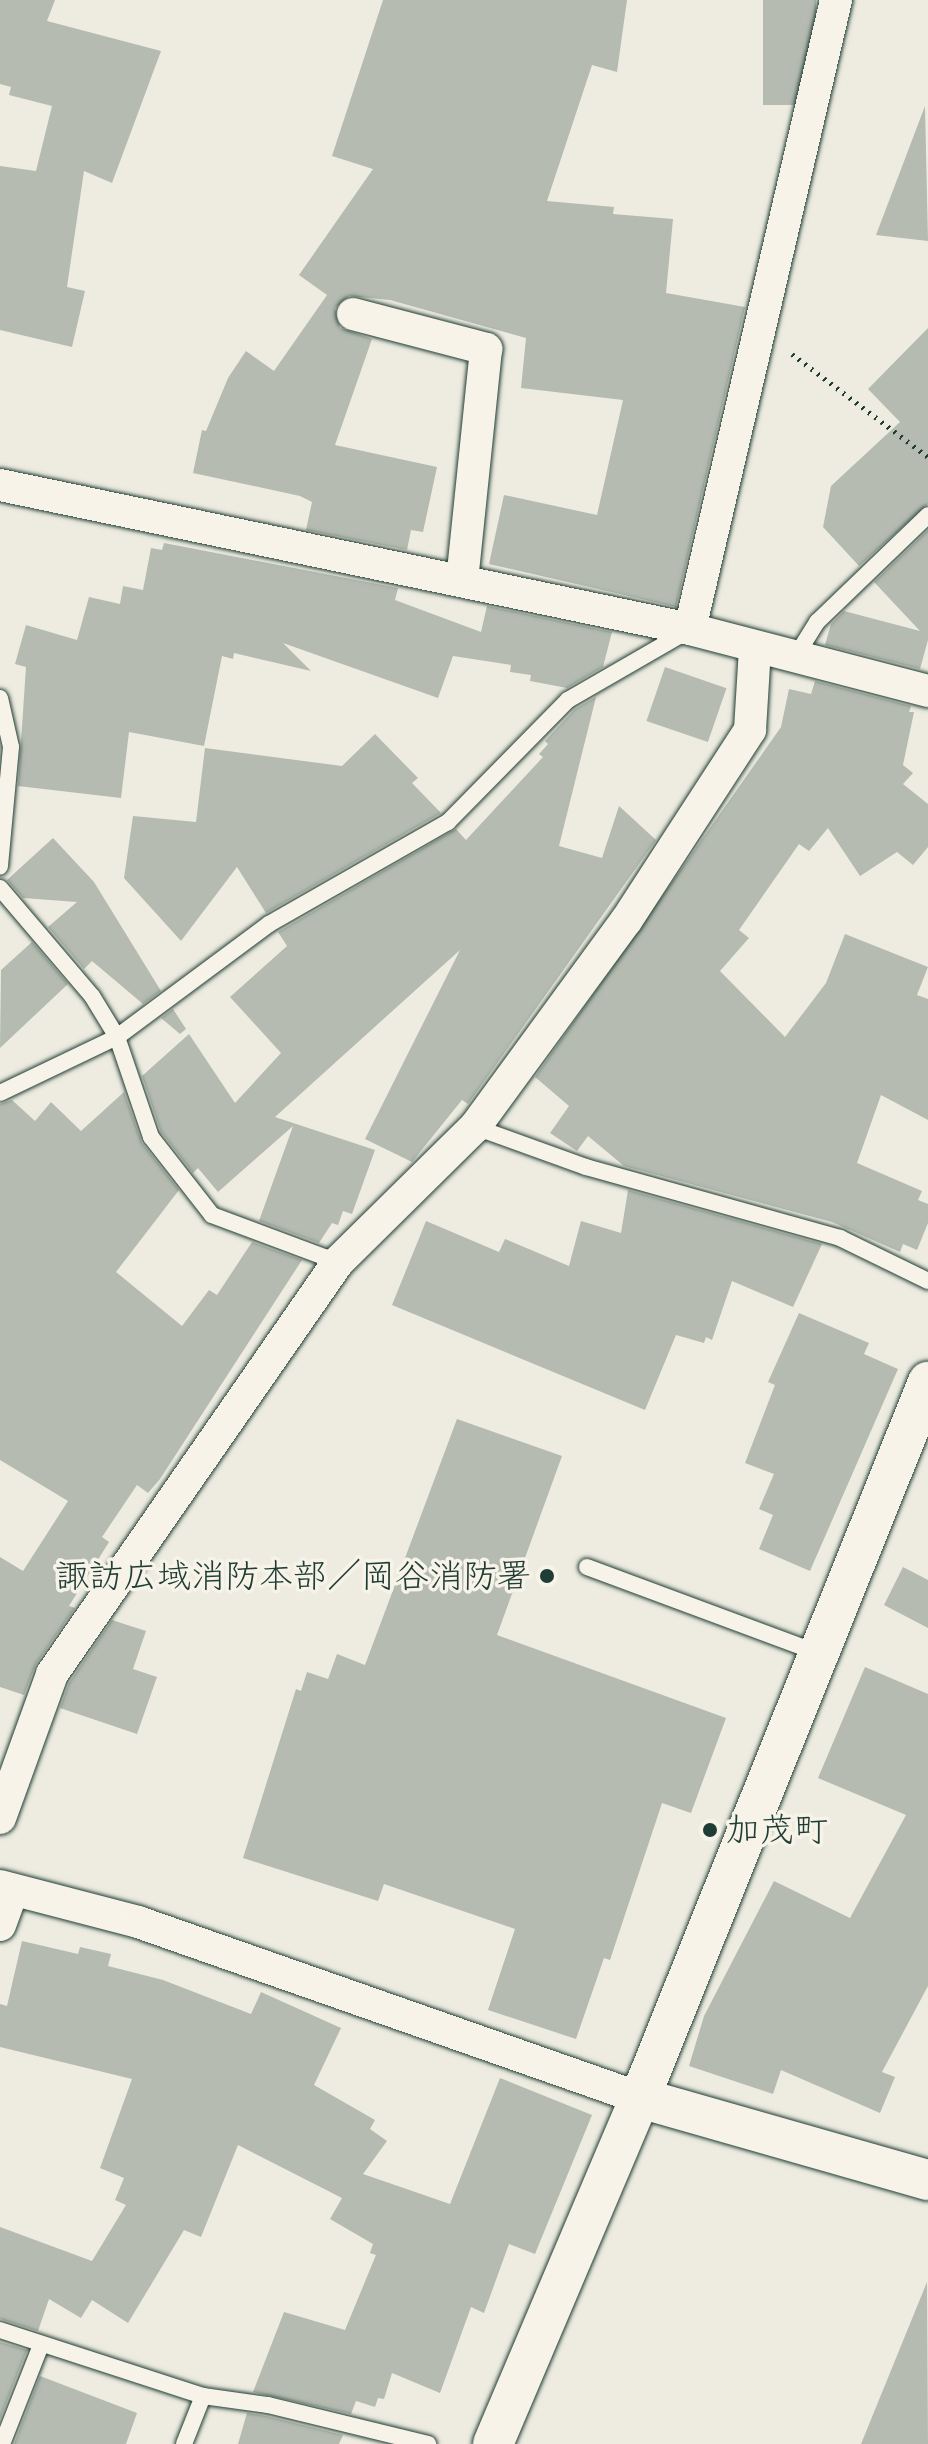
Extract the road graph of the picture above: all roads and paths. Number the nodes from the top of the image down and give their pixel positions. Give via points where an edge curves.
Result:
1 (836, 0) edge
2 (353, 314) dead end
3 (761, 331) junction
4 (928, 457) edge
5 (0, 485) edge
6 (928, 515) edge
7 (462, 581) junction
8 (690, 629) junction
9 (755, 648) junction
10 (793, 660) junction
11 (928, 691) edge
12 (0, 698) edge
13 (0, 866) edge
14 (0, 888) edge
15 (117, 1037) junction
16 (0, 1093) edge
17 (475, 1127) junction
18 (338, 1262) junction
19 (928, 1281) edge
20 (926, 1394) edge
21 (587, 1567) dead end
22 (818, 1653) junction
23 (0, 1818) edge
24 (7, 1888) edge
25 (0, 1925) edge
26 (640, 2098) junction
27 (928, 2180) edge
28 (0, 2330) edge
29 (41, 2345) junction
30 (203, 2396) junction
31 (2, 2444) edge
32 (184, 2444) edge
33 (428, 2444) edge
34 (493, 2444) edge

1 - 3 street
2 - 7 street via 486,349
3 - 4 path
3 - 8 street
5 - 7 street
6 - 10 lane via 817,622
7 - 8 street
8 - 9 street
8 - 15 lane via 568,700 448,822 269,924
9 - 10 street
9 - 17 street via 750,730 626,921
10 - 11 street
12 - 13 lane via 11,747
14 - 15 lane via 92,996
15 - 16 lane
15 - 18 lane via 151,1137 212,1215
17 - 18 street
17 - 19 lane via 586,1167 840,1238
18 - 23 street via 52,1674
20 - 22 street
21 - 22 lane
22 - 26 street
24 - 25 street
24 - 26 street via 138,1922
26 - 27 street
26 - 34 street
28 - 29 lane
29 - 30 lane
29 - 31 lane
30 - 32 lane
30 - 33 lane via 268,2405

